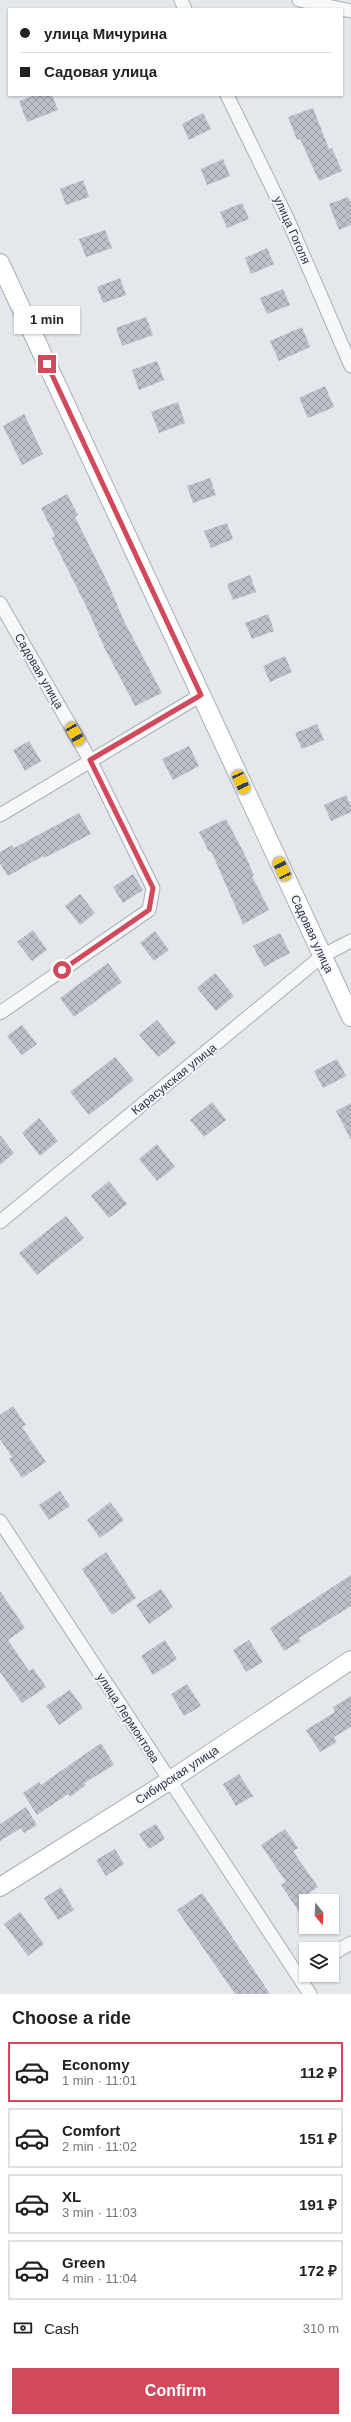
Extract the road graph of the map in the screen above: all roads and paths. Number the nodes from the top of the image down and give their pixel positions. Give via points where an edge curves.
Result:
1 (299, 0) edge
2 (337, 8) edge
3 (227, 96) edge
4 (0, 263) edge
5 (351, 366) edge
6 (0, 603) edge
7 (201, 695) junction
8 (90, 760) junction
9 (0, 815) edge
10 (351, 941) edge
11 (322, 956) junction
12 (0, 1013) edge
13 (351, 1017) edge
14 (0, 1222) edge
15 (0, 1521) edge
16 (351, 1660) edge
17 (169, 1781) junction
18 (0, 1887) edge
19 (351, 1943) edge
20 (339, 1950) edge
21 (299, 1969) edge
22 (305, 1982) edge
23 (310, 1994) edge

1 - 2 street
3 - 5 street, улица Гоголя via 288,220
4 - 7 street, Садовая улица
6 - 8 street, Садовая улица
7 - 8 street
7 - 11 street, Садовая улица
8 - 9 street
8 - 12 street, Садовая улица via 153,888 149,910
10 - 11 street, Карасукская улица
11 - 13 street, Садовая улица
11 - 14 street, Карасукская улица
15 - 17 street, улица Лермонтова
16 - 17 street, Сибирская улица
17 - 18 street, Сибирская улица
17 - 21 street, улица Лермонтова
19 - 20 street
22 - 23 street, улица Лермонтова

